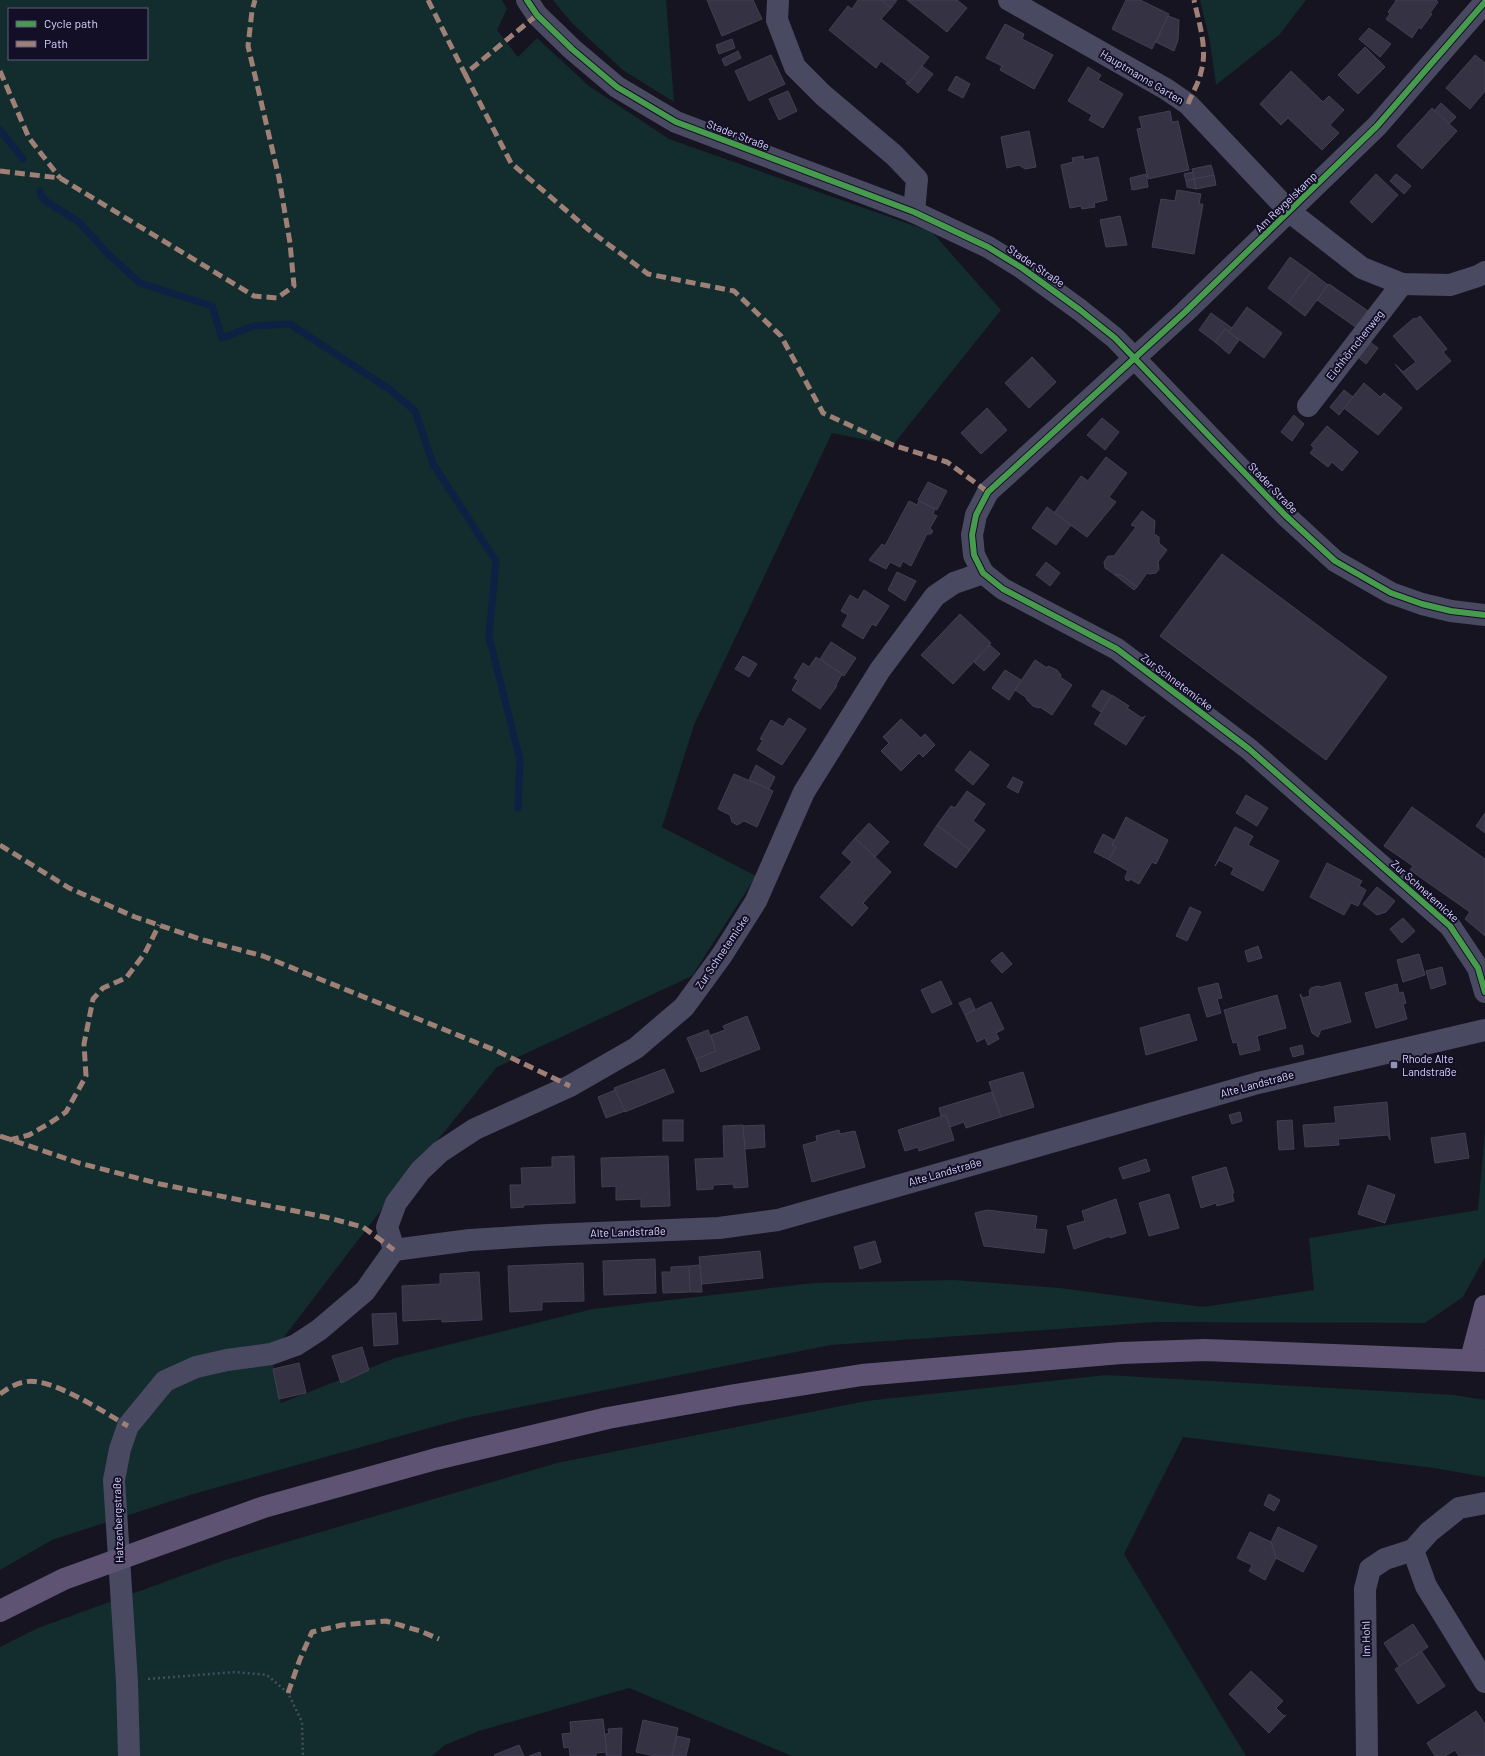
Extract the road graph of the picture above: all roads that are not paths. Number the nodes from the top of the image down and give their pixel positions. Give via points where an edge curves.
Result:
1 (527, 0) edge
2 (778, 0) edge
3 (1009, 0) edge
4 (1485, 2) edge
5 (914, 212) junction
6 (1290, 212) junction
7 (1485, 272) edge
8 (1402, 284) junction
9 (1087, 402) joint
10 (1308, 406) dead end
11 (983, 573) junction
12 (1485, 615) edge
13 (1485, 992) edge
14 (1485, 1030) edge
15 (394, 1250) junction
16 (1485, 1306) edge
17 (1478, 1360) edge
18 (1485, 1502) edge
19 (1413, 1550) junction
20 (0, 1611) edge
21 (1485, 1682) edge
22 (129, 1756) edge
23 (1367, 1756) edge

1 - 5 street, Stader Straße via 537,15 572,49 618,87 676,122
2 - 5 street via 777,20 795,67 918,179
3 - 6 street, Hauptmanns Garten via 1188,104
4 - 6 street, Am Reygelskamp via 1377,126
5 - 12 street, Stader Straße via 988,247 1022,268 1115,338 1285,516 1335,561 1391,593 1430,606
6 - 8 street via 1362,268
6 - 9 street, Am Reygelskamp
7 - 8 street via 1450,285
8 - 10 street, Eichhörnchenweg
9 - 11 street, Zur Schnetemicke via 988,492 976,515 972,535 974,555
11 - 13 street, Zur Schnetemicke via 1003,589 1117,649 1249,749 1450,926 1478,968
11 - 15 street, Zur Schnetemicke via 954,583 935,596 880,670 804,792 756,901 722,955 684,1007 636,1048 570,1086 475,1129 440,1152 420,1171 396,1203 387,1228
14 - 15 street, Alte Landstraße via 1258,1083 778,1220 719,1228 470,1240
15 - 22 street, Hatzenbergstraße via 365,1291 319,1330 296,1345 271,1354 196,1367 164,1381 128,1426 114,1480
16 - 17 main road
17 - 20 main road via 1205,1350 1121,1353 862,1375 735,1395 608,1418 436,1458 264,1507 64,1579
18 - 19 street via 1459,1508 1429,1532
19 - 21 street via 1426,1586
19 - 23 street, Im Hohl via 1385,1559 1370,1569 1365,1589

